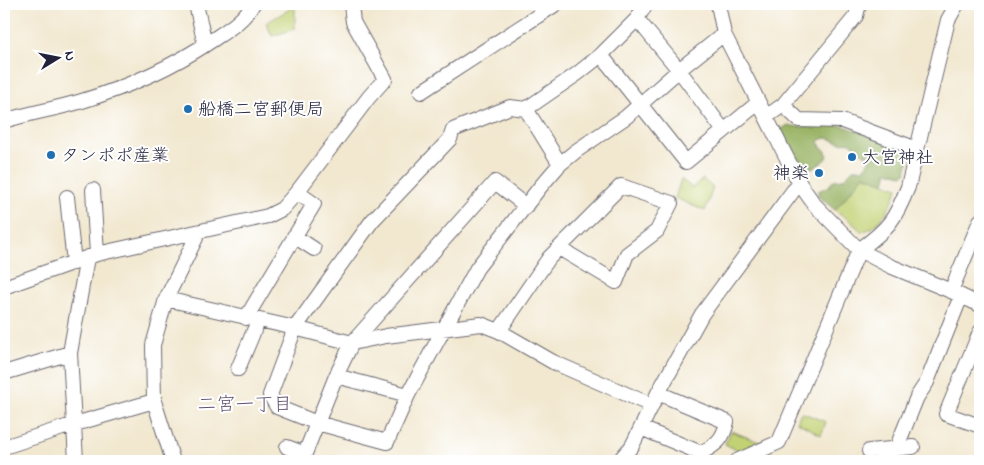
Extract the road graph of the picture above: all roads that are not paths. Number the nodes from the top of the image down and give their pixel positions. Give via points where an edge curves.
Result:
1 (196, 4) edge
2 (351, 4) edge
3 (556, 4) edge
4 (646, 4) edge
5 (718, 4) edge
6 (859, 4) edge
7 (957, 4) edge
8 (256, 5) edge
9 (637, 19) junction
10 (724, 34) junction
11 (206, 44) junction
12 (601, 55) junction
13 (679, 70) junction
14 (421, 92) dead end
15 (758, 103) junction
16 (783, 105) junction
17 (640, 106) junction
18 (526, 109) junction
19 (766, 117) junction
20 (4, 121) edge
21 (724, 131) junction
22 (917, 149) junction
23 (560, 164) junction
24 (800, 184) junction
25 (93, 190) dead end
26 (297, 192) junction
27 (67, 197) dead end
28 (526, 206) junction
29 (980, 221) edge
30 (196, 233) junction
31 (294, 236) junction
32 (314, 248) dead end
33 (558, 248) junction
34 (859, 250) junction
35 (85, 258) junction
36 (4, 287) edge
37 (956, 293) junction
38 (166, 299) junction
39 (980, 306) edge
40 (252, 320) junction
41 (295, 328) junction
42 (442, 330) junction
43 (499, 331) junction
44 (980, 332) edge
45 (352, 343) junction
46 (70, 352) junction
47 (238, 369) dead end
48 (4, 373) edge
49 (336, 376) junction
50 (408, 395) junction
51 (655, 399) junction
52 (154, 401) junction
53 (317, 423) junction
54 (75, 424) junction
55 (980, 426) edge
56 (641, 428) junction
57 (4, 447) edge
58 (287, 447) dead end
59 (913, 447) dead end
60 (896, 449) junction
61 (869, 451) dead end
62 (303, 458) edge
63 (76, 461) edge
64 (173, 461) edge
65 (619, 461) edge
66 (737, 461) edge

1 - 11 street
2 - 26 street via 353,22 385,79
3 - 14 street
4 - 9 street
5 - 10 street
6 - 16 street via 856,16
7 - 22 street via 948,20
8 - 11 street
9 - 12 street
9 - 13 street
10 - 13 street
10 - 15 street
11 - 20 street via 163,69 107,92
12 - 17 street
12 - 18 street
13 - 17 street
13 - 21 street
15 - 19 street
15 - 21 street
16 - 19 street
16 - 22 street via 799,120 842,121
17 - 21 street via 686,162
17 - 23 street
18 - 23 street
18 - 41 street via 510,107 453,130 450,139 372,221
19 - 24 street
22 - 34 street via 908,187 891,223
23 - 28 street
24 - 34 street via 814,204
24 - 51 street via 702,314
25 - 35 street
26 - 30 street via 282,209 268,216
26 - 31 street via 314,204
27 - 35 street
28 - 42 street via 477,268
28 - 45 street via 494,182
29 - 37 street
30 - 35 street
30 - 38 street
31 - 32 street
31 - 40 street
33 - 33 street via 616,282 626,254 658,231 671,203 621,186
33 - 43 street
34 - 37 street
34 - 66 street via 779,442
35 - 36 street
35 - 46 street
37 - 39 street
37 - 60 street via 927,382 917,397
38 - 40 street
38 - 52 street via 153,345
40 - 41 street
40 - 47 street
41 - 45 street
41 - 53 street via 270,395 277,407
42 - 43 street via 481,324
42 - 45 street
42 - 50 street
43 - 51 street via 553,362
44 - 55 street via 946,414
45 - 49 street
46 - 48 street
46 - 54 street
49 - 50 street
49 - 53 street
50 - 53 street via 387,442
51 - 56 street
51 - 56 street via 727,422 725,432 717,445 701,453
52 - 54 street
52 - 64 street
53 - 62 street
54 - 57 street
54 - 63 street
56 - 65 street
58 - 62 street
59 - 60 street
60 - 61 street

